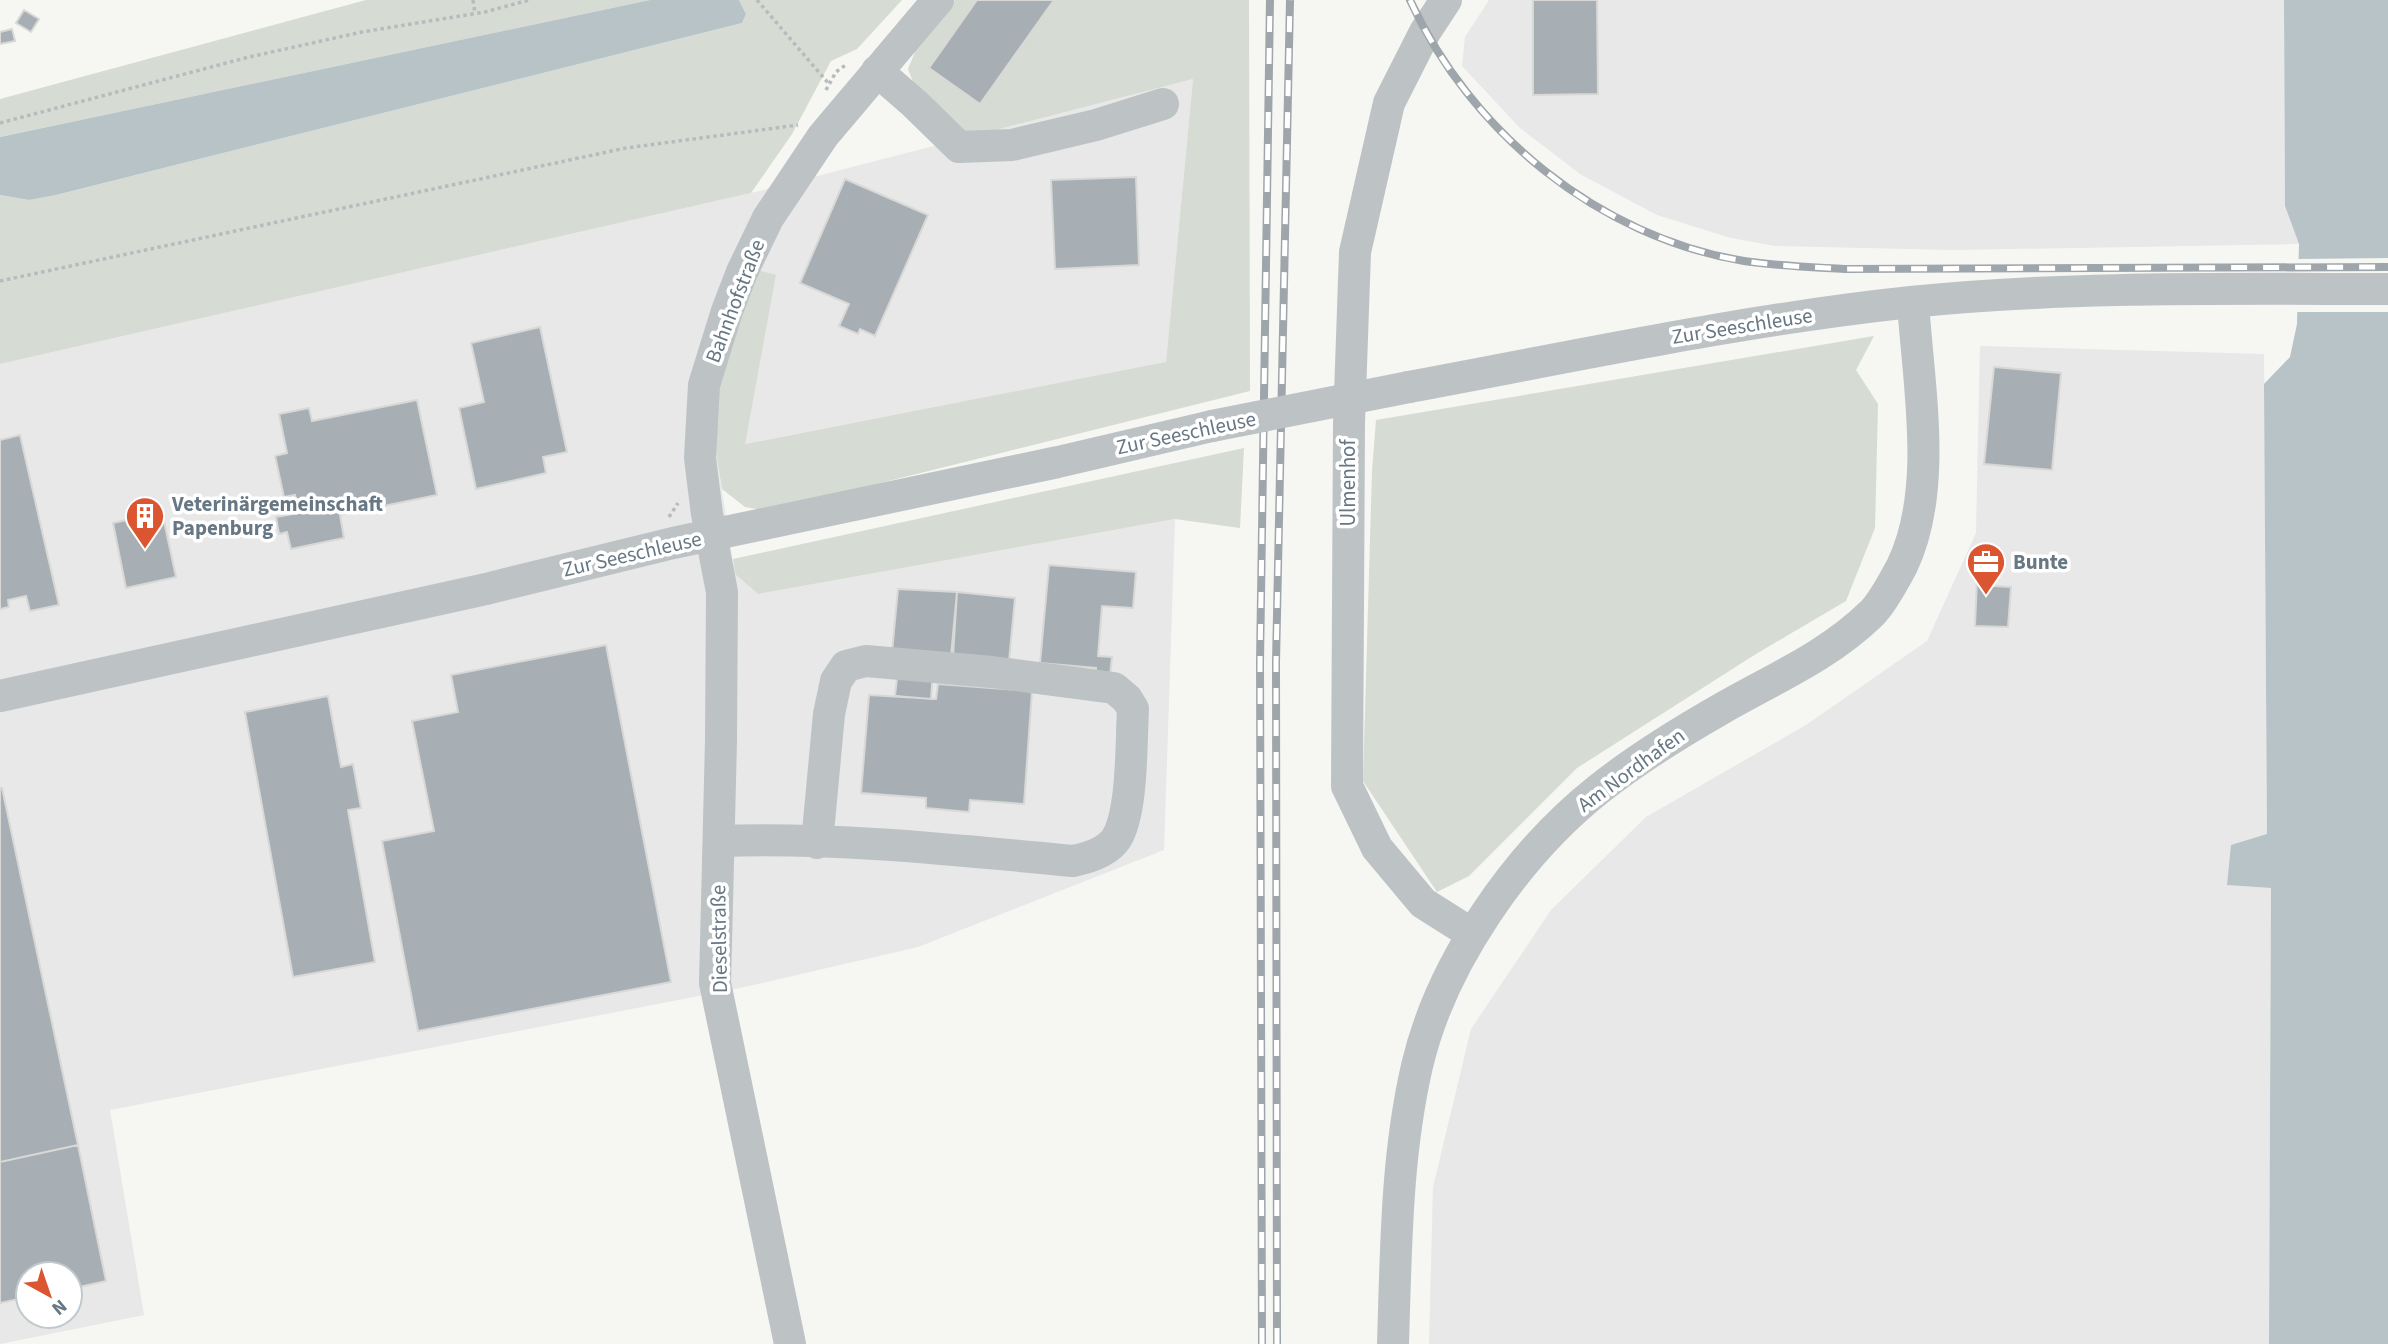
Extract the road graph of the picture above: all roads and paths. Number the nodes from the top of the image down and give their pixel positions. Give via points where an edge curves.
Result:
1 (473, 0) edge
2 (529, 0) edge
3 (757, 0) edge
4 (938, 0) edge
5 (1446, 0) edge
6 (475, 13) junction
7 (877, 71) junction
8 (829, 85) dead end
9 (1163, 104) dead end
10 (0, 123) edge
11 (802, 125) dead end
12 (0, 281) edge
13 (2388, 289) edge
14 (1913, 302) junction
15 (711, 535) junction
16 (0, 696) edge
17 (719, 841) junction
18 (817, 843) junction
19 (1472, 934) junction
20 (788, 1342) edge
21 (1393, 1344) edge

1 - 6 path
2 - 6 path
3 - 8 path
4 - 7 street, Bahnhofstraße
5 - 19 street, Ulmenhof via 1389,103 1355,252 1347,786 1377,848 1423,903
6 - 10 path via 249,57
7 - 9 street via 959,147 1013,145
7 - 15 street, Bahnhofstraße via 823,136 768,218 727,311 704,385 700,458
11 - 12 path via 626,148
13 - 14 street, Zur Seeschleuse via 2092,291
14 - 15 street, Zur Seeschleuse, bridge via 1747,323 1409,387
14 - 19 street, Am Nordhafen via 1923,435 1919,515 1902,565 1874,612 1815,658 1657,748 1598,790 1536,847
15 - 16 street, Zur Seeschleuse
15 - 17 street, Dieselstraße via 722,592
17 - 18 street
17 - 20 street, Dieselstraße via 715,983
18 - 18 street via 1073,861 1092,857 1115,839 1127,810 1133,709 1114,688 866,661 846,666 836,681 830,714
19 - 21 street, Am Nordhafen via 1439,997 1417,1065 1399,1175

